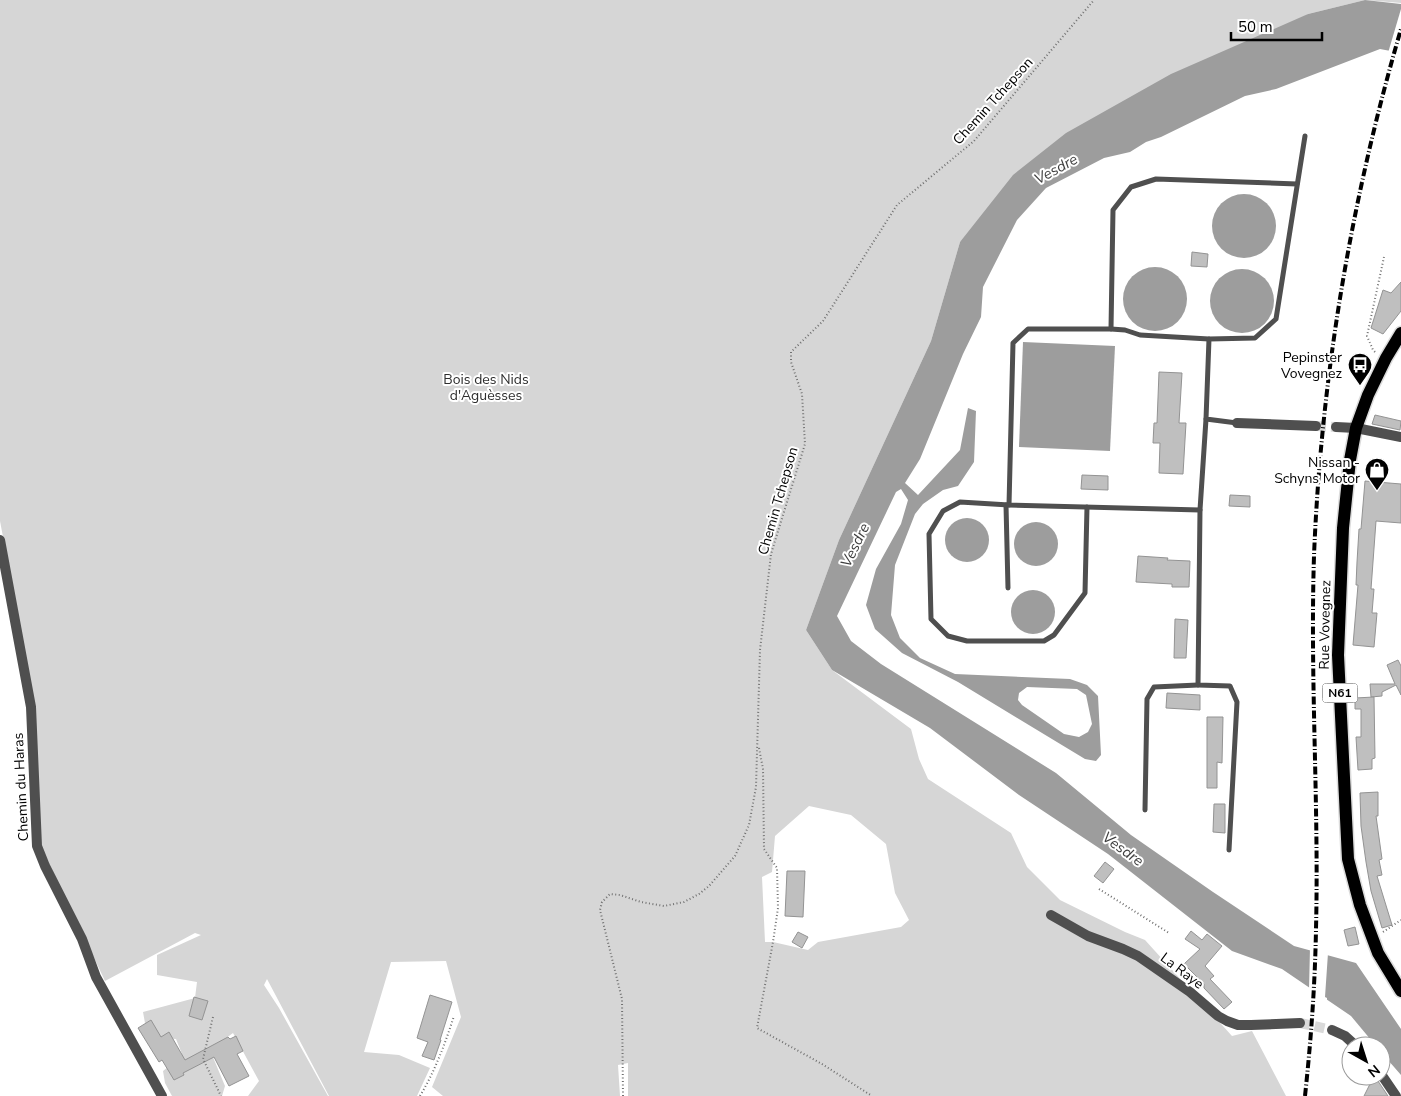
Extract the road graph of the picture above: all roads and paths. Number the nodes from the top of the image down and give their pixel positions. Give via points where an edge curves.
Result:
1 (1094, 0) edge
2 (1305, 136) dead end
3 (1297, 184) junction
4 (1384, 257) dead end
5 (1111, 328) junction
6 (1401, 333) edge
7 (1209, 339) junction
8 (1386, 358) junction
9 (1206, 419) junction
10 (1238, 423) joint
11 (1316, 426) tunnel mouth
12 (1336, 427) tunnel mouth
13 (1356, 428) junction
14 (1401, 437) edge
15 (1007, 505) junction
16 (1087, 507) junction
17 (1200, 510) junction
18 (0, 540) edge
19 (1008, 588) dead end
20 (1198, 685) junction
21 (758, 744) junction
22 (1145, 810) dead end
23 (1228, 850) dead end
24 (1098, 889) dead end
25 (1051, 915) dead end
26 (1401, 920) edge
27 (1169, 933) dead end
28 (1372, 938) junction
29 (1401, 991) edge
30 (454, 1016) dead end
31 (213, 1017) dead end
32 (1300, 1023) tunnel mouth
33 (1332, 1030) tunnel mouth
34 (1345, 1036) edge
35 (162, 1096) edge
36 (221, 1096) edge
37 (420, 1096) edge
38 (623, 1096) edge
39 (872, 1096) edge

1 - 21 path, Chemin Tchepson via 974,141 897,206 824,321 791,352 791,362 802,394 805,444 771,554 760,650
2 - 3 lane
3 - 5 lane via 1156,179 1131,187 1113,210
3 - 7 lane via 1276,319 1255,338
4 - 8 path via 1367,336 1373,350
5 - 7 lane via 1140,335
5 - 15 lane via 1028,329 1013,343
6 - 8 main road, Rue Vovegnez / N61
7 - 9 lane
8 - 13 main road, Rue Vovegnez / N61
9 - 10 lane
9 - 17 lane
10 - 11 street
12 - 13 street
13 - 14 street
13 - 28 main road, Rue Vovegnez / N61 via 1343,528 1338,655 1348,859
15 - 16 lane
15 - 16 lane via 960,502 943,511 928,534 930,619 948,636 967,641 1044,641 1054,635 1085,593
15 - 19 lane
16 - 17 lane
17 - 20 lane
18 - 35 street, Chemin du Haras via 31,707 37,846 82,939 96,977
20 - 22 lane via 1154,687 1147,699
20 - 23 lane via 1230,686 1237,702
21 - 38 path, Chemin Tchepson via 756,787 749,825 735,856 709,886 684,902 664,906 610,894 602,902 601,920 622,999
21 - 39 path via 763,769 764,849 777,868 778,908 757,1028
24 - 27 path
25 - 32 street, La Raye via 1088,936 1138,956 1227,1021 1238,1025
26 - 28 path
28 - 29 main road, Rue Vovegnez / N61
30 - 37 path via 438,1062
31 - 36 path via 203,1059
33 - 34 street

